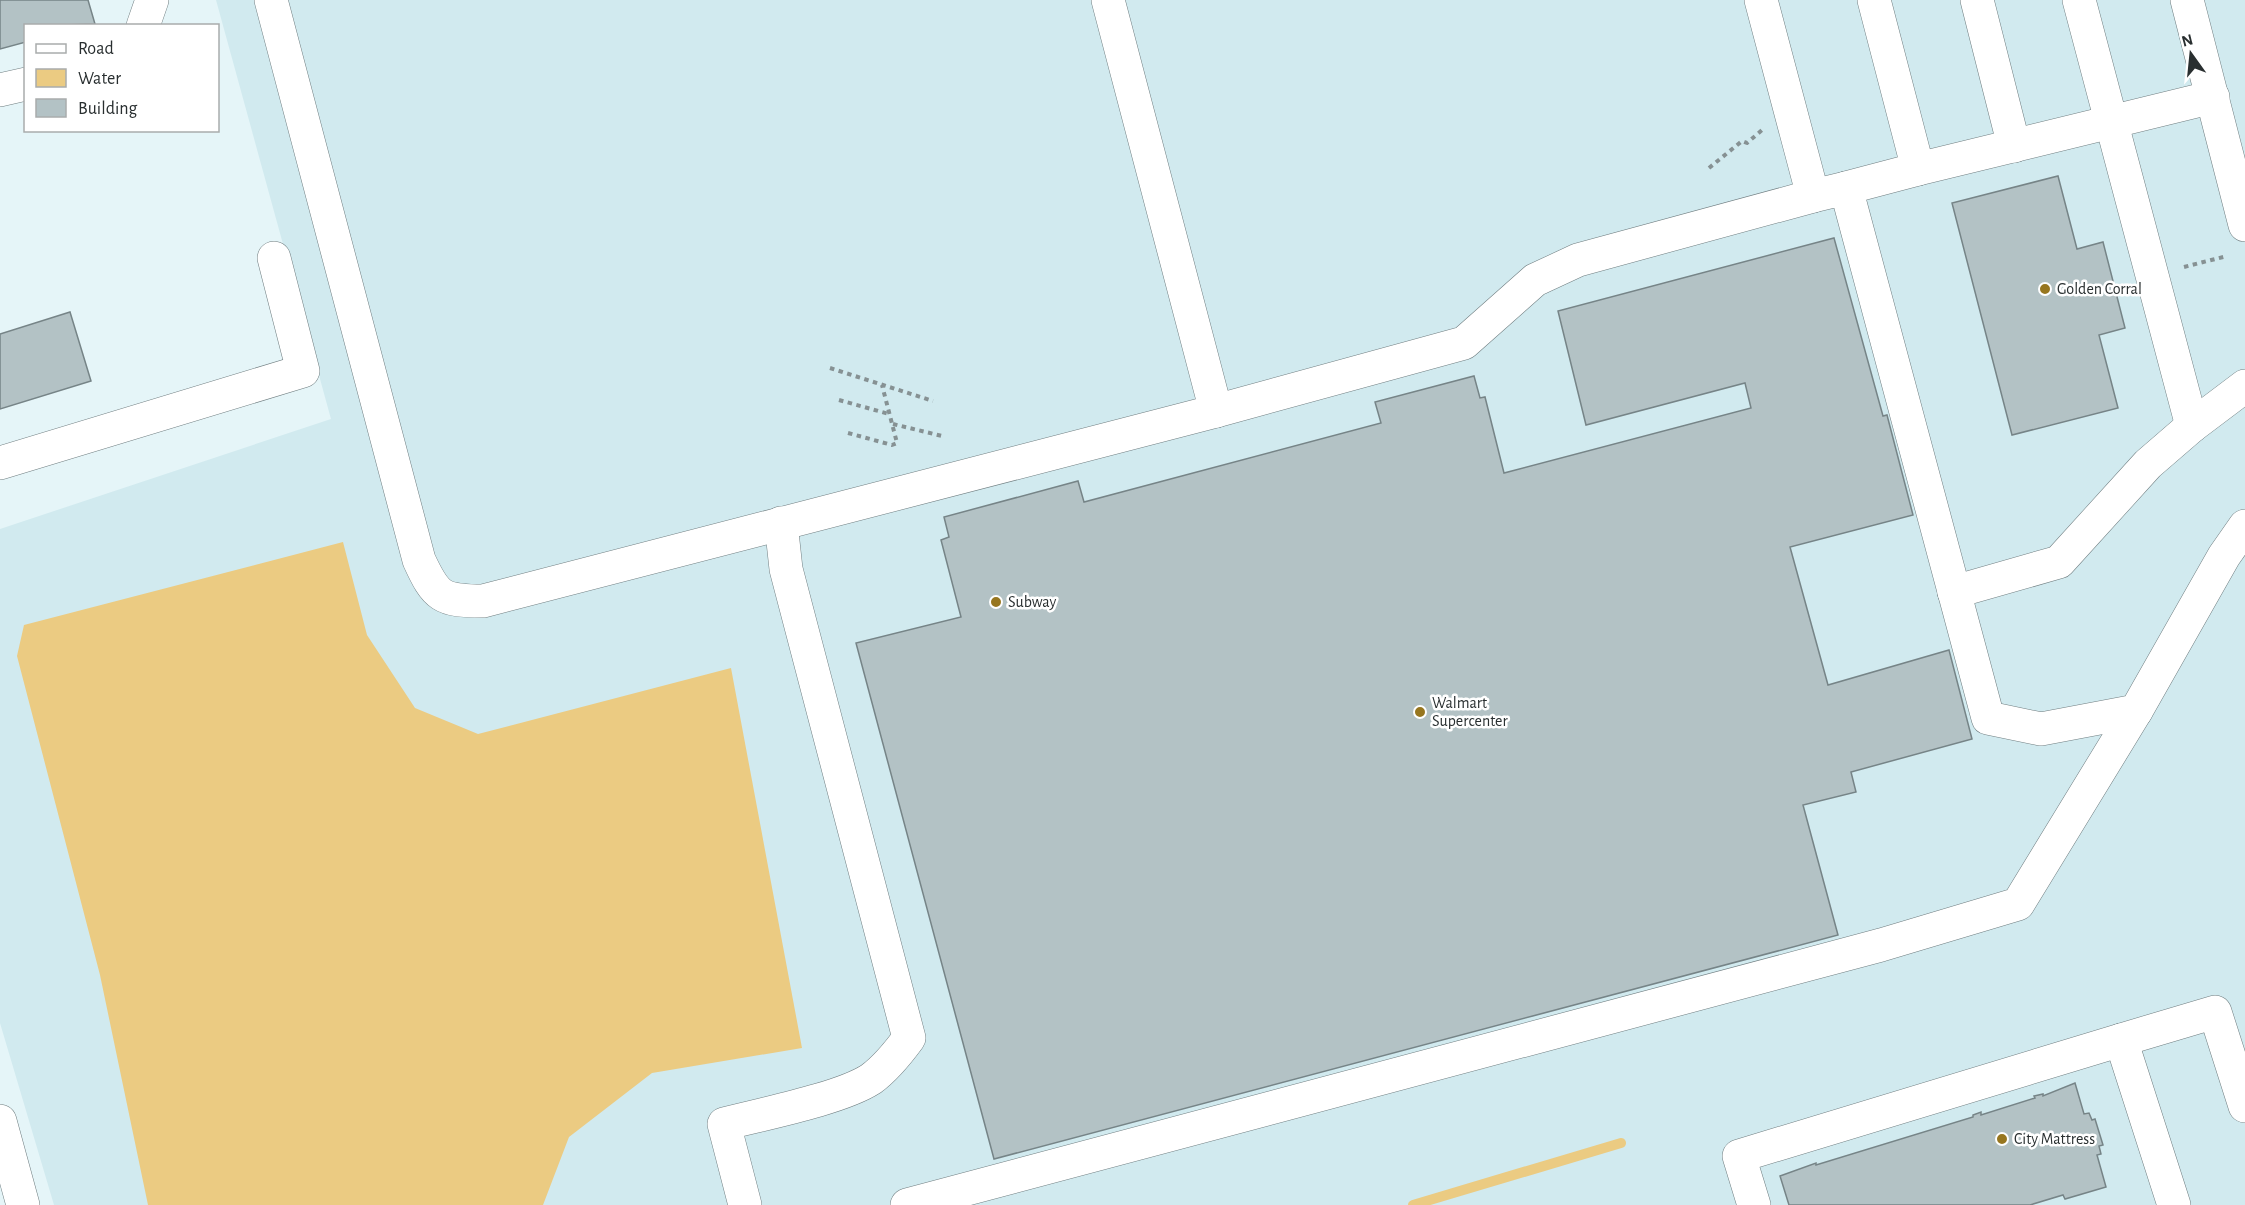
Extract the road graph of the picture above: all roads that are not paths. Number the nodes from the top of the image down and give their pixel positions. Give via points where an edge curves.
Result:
1 (152, 0) edge
2 (271, 0) edge
3 (1108, 0) edge
4 (1761, 0) edge
5 (1874, 0) edge
6 (1977, 0) edge
7 (2079, 0) edge
8 (2187, 0) edge
9 (144, 24) edge
10 (24, 84) edge
11 (0, 90) edge
12 (2213, 97) junction
13 (2111, 122) junction
14 (2014, 146) junction
15 (1918, 169) junction
16 (1846, 189) junction
17 (1813, 196) junction
18 (2245, 225) edge
19 (274, 258) dead end
20 (2245, 386) edge
21 (1216, 411) junction
22 (2192, 426) junction
23 (0, 463) edge
24 (781, 523) junction
25 (2245, 526) edge
26 (1954, 592) junction
27 (2136, 711) junction
28 (2121, 1040) junction
29 (2236, 1049) edge
30 (2245, 1106) edge
31 (0, 1121) edge
32 (23, 1205) edge
33 (745, 1205) edge
34 (907, 1205) edge
35 (1754, 1205) edge
36 (2174, 1205) edge

1 - 9 street
2 - 24 street via 419,560 432,589 455,601 483,601
3 - 21 street
4 - 17 street
5 - 15 street
6 - 14 street
7 - 13 street
8 - 12 street
10 - 11 street
12 - 13 street
12 - 18 street
13 - 14 street
13 - 22 street
14 - 15 street
15 - 16 street
16 - 17 street
16 - 26 street
17 - 21 street via 1578,260 1536,280 1464,343
19 - 23 street via 303,371
20 - 22 street
21 - 24 street
22 - 26 street via 2148,464 2059,562
24 - 33 street via 786,569 909,1038 870,1079 839,1092 724,1124
25 - 27 street
26 - 27 street via 1988,718 2041,729
27 - 34 street via 2018,904 1881,945
28 - 29 street via 2216,1012
28 - 35 street via 1739,1156
28 - 36 street
29 - 30 street
31 - 32 street

